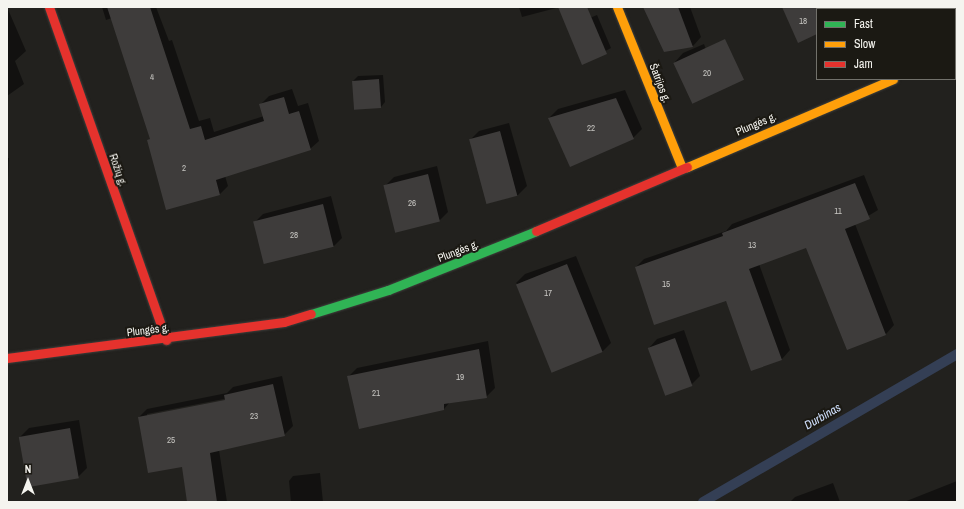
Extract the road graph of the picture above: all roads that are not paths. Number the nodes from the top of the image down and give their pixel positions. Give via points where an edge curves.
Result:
1 (49, 7) edge
2 (617, 7) edge
3 (891, 80) edge
4 (682, 168) junction
5 (166, 340) junction
6 (7, 358) edge

1 - 5 main road, Rožių g.
2 - 4 main road, Šatrijos g.
3 - 4 main road, Plungės g.
4 - 5 main road, Plungės g. via 488,252 388,290 284,322
5 - 6 main road, Plungės g.

